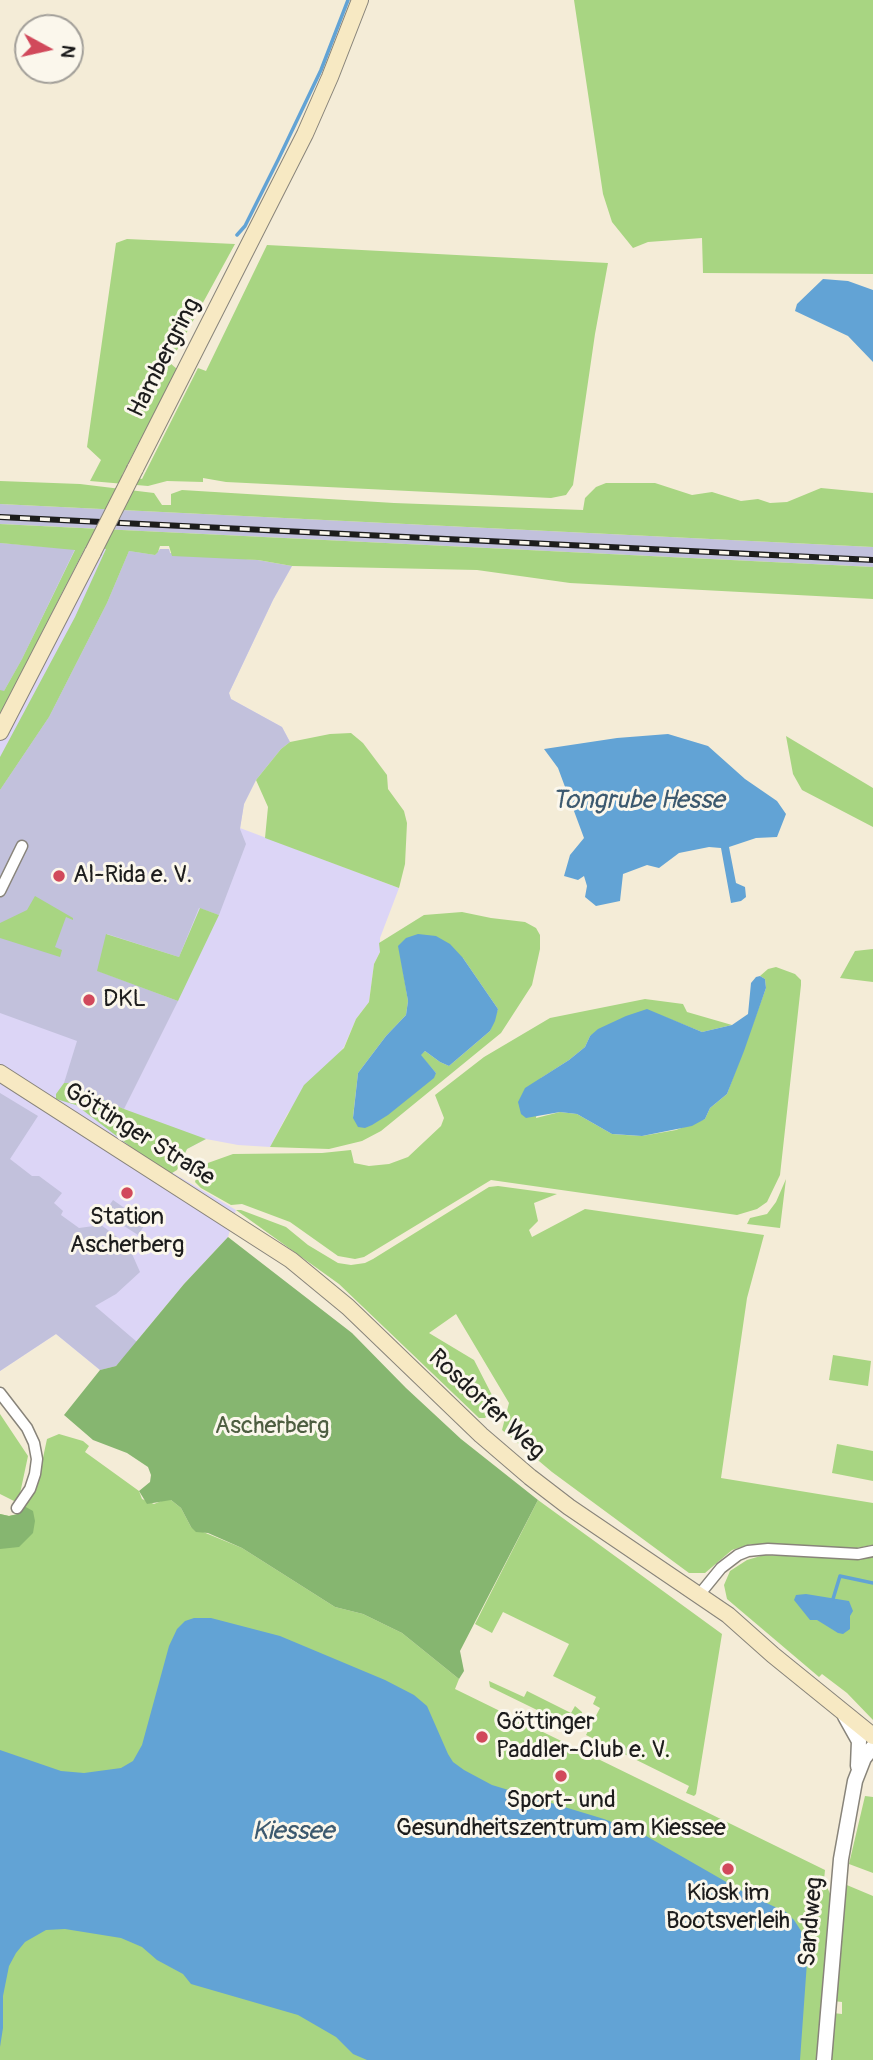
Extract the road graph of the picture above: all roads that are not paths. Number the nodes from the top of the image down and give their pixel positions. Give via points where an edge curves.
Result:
1 (360, 0) edge
2 (0, 732) edge
3 (22, 846) dead end
4 (0, 891) edge
5 (0, 1073) edge
6 (253, 1235) joint
7 (0, 1393) edge
8 (17, 1508) dead end
9 (873, 1551) edge
10 (699, 1595) junction
11 (843, 1712) junction
12 (873, 1736) edge
13 (873, 1747) edge
14 (873, 1758) edge
15 (857, 1773) junction
16 (853, 1788) junction
17 (824, 2060) edge

1 - 2 main road, Hambergring, bridge via 305,134
3 - 4 street
5 - 6 main road, Göttinger Straße
6 - 10 main road, Rosdorfer Weg via 348,1307 530,1477
7 - 8 street via 27,1428 36,1451 35,1474
9 - 10 street via 748,1551 721,1568
10 - 11 main road, Rosdorfer Weg via 724,1620
11 - 12 main road, Rosdorfer Weg
11 - 15 street via 859,1741
13 - 15 street, Sandweg
14 - 16 street, Sandweg
15 - 16 street, Sandweg
16 - 17 street, Sandweg via 837,1888

